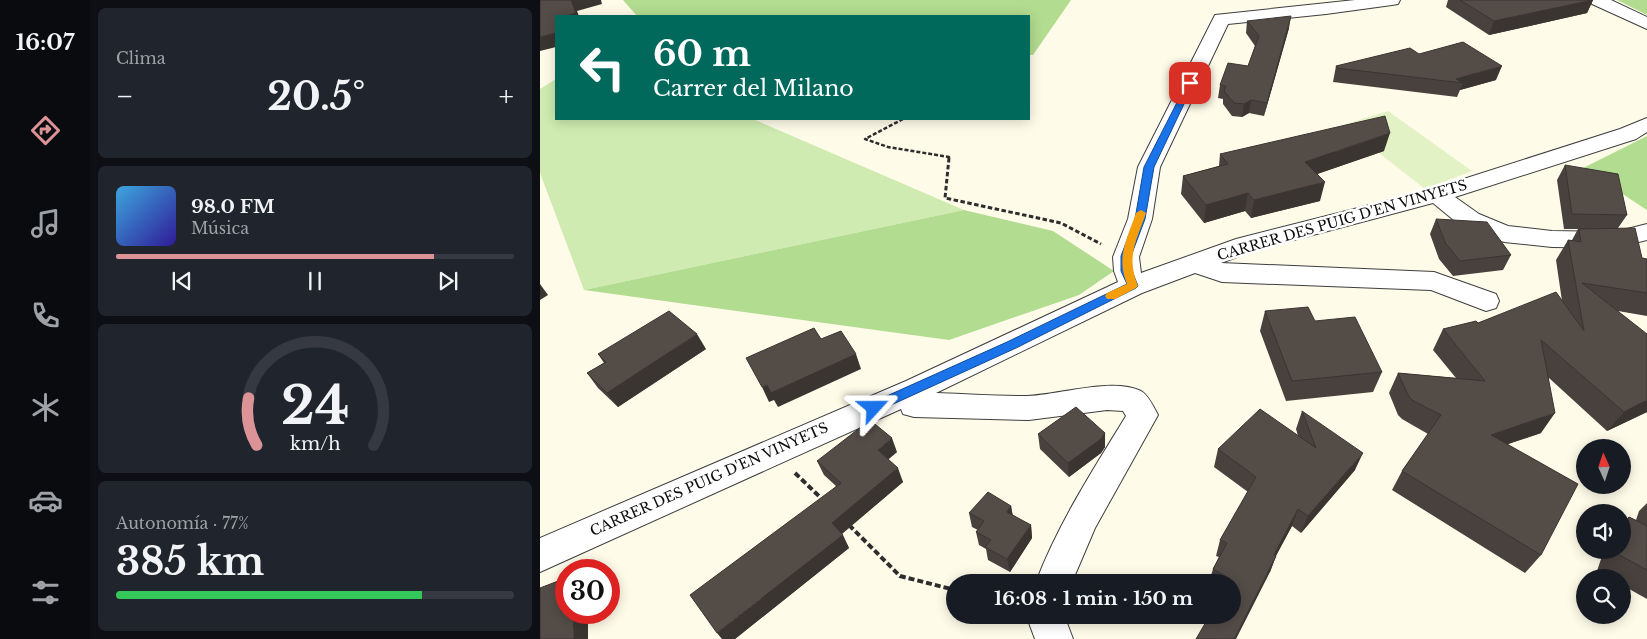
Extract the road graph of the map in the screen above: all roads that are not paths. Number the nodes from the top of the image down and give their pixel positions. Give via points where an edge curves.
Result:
1 (1392, 0) edge
2 (1598, 0) edge
3 (1647, 24) edge
4 (1647, 124) edge
5 (1437, 195) junction
6 (1647, 232) edge
7 (1195, 263) junction
8 (1133, 286) junction
9 (1486, 301) dead end
10 (907, 393) junction
11 (540, 554) edge
12 (1057, 574) edge
13 (1048, 624) edge
14 (1054, 639) edge

1 - 8 street via 1221,19 1149,167 1140,219 1126,256
2 - 3 street
4 - 5 street, CARRER DES PUIG D'EN VINYETS via 1628,134
5 - 6 street via 1470,220 1504,234 1614,240
5 - 7 street, CARRER DES PUIG D'EN VINYETS via 1245,245
7 - 8 street, CARRER DES PUIG D'EN VINYETS
7 - 9 street via 1222,273 1434,281
8 - 10 street, CARRER DES PUIG D'EN VINYETS
10 - 11 street, CARRER DES PUIG D'EN VINYETS
10 - 12 street via 914,404 1029,408 1107,398 1132,400 1143,415 1084,512
13 - 14 street

